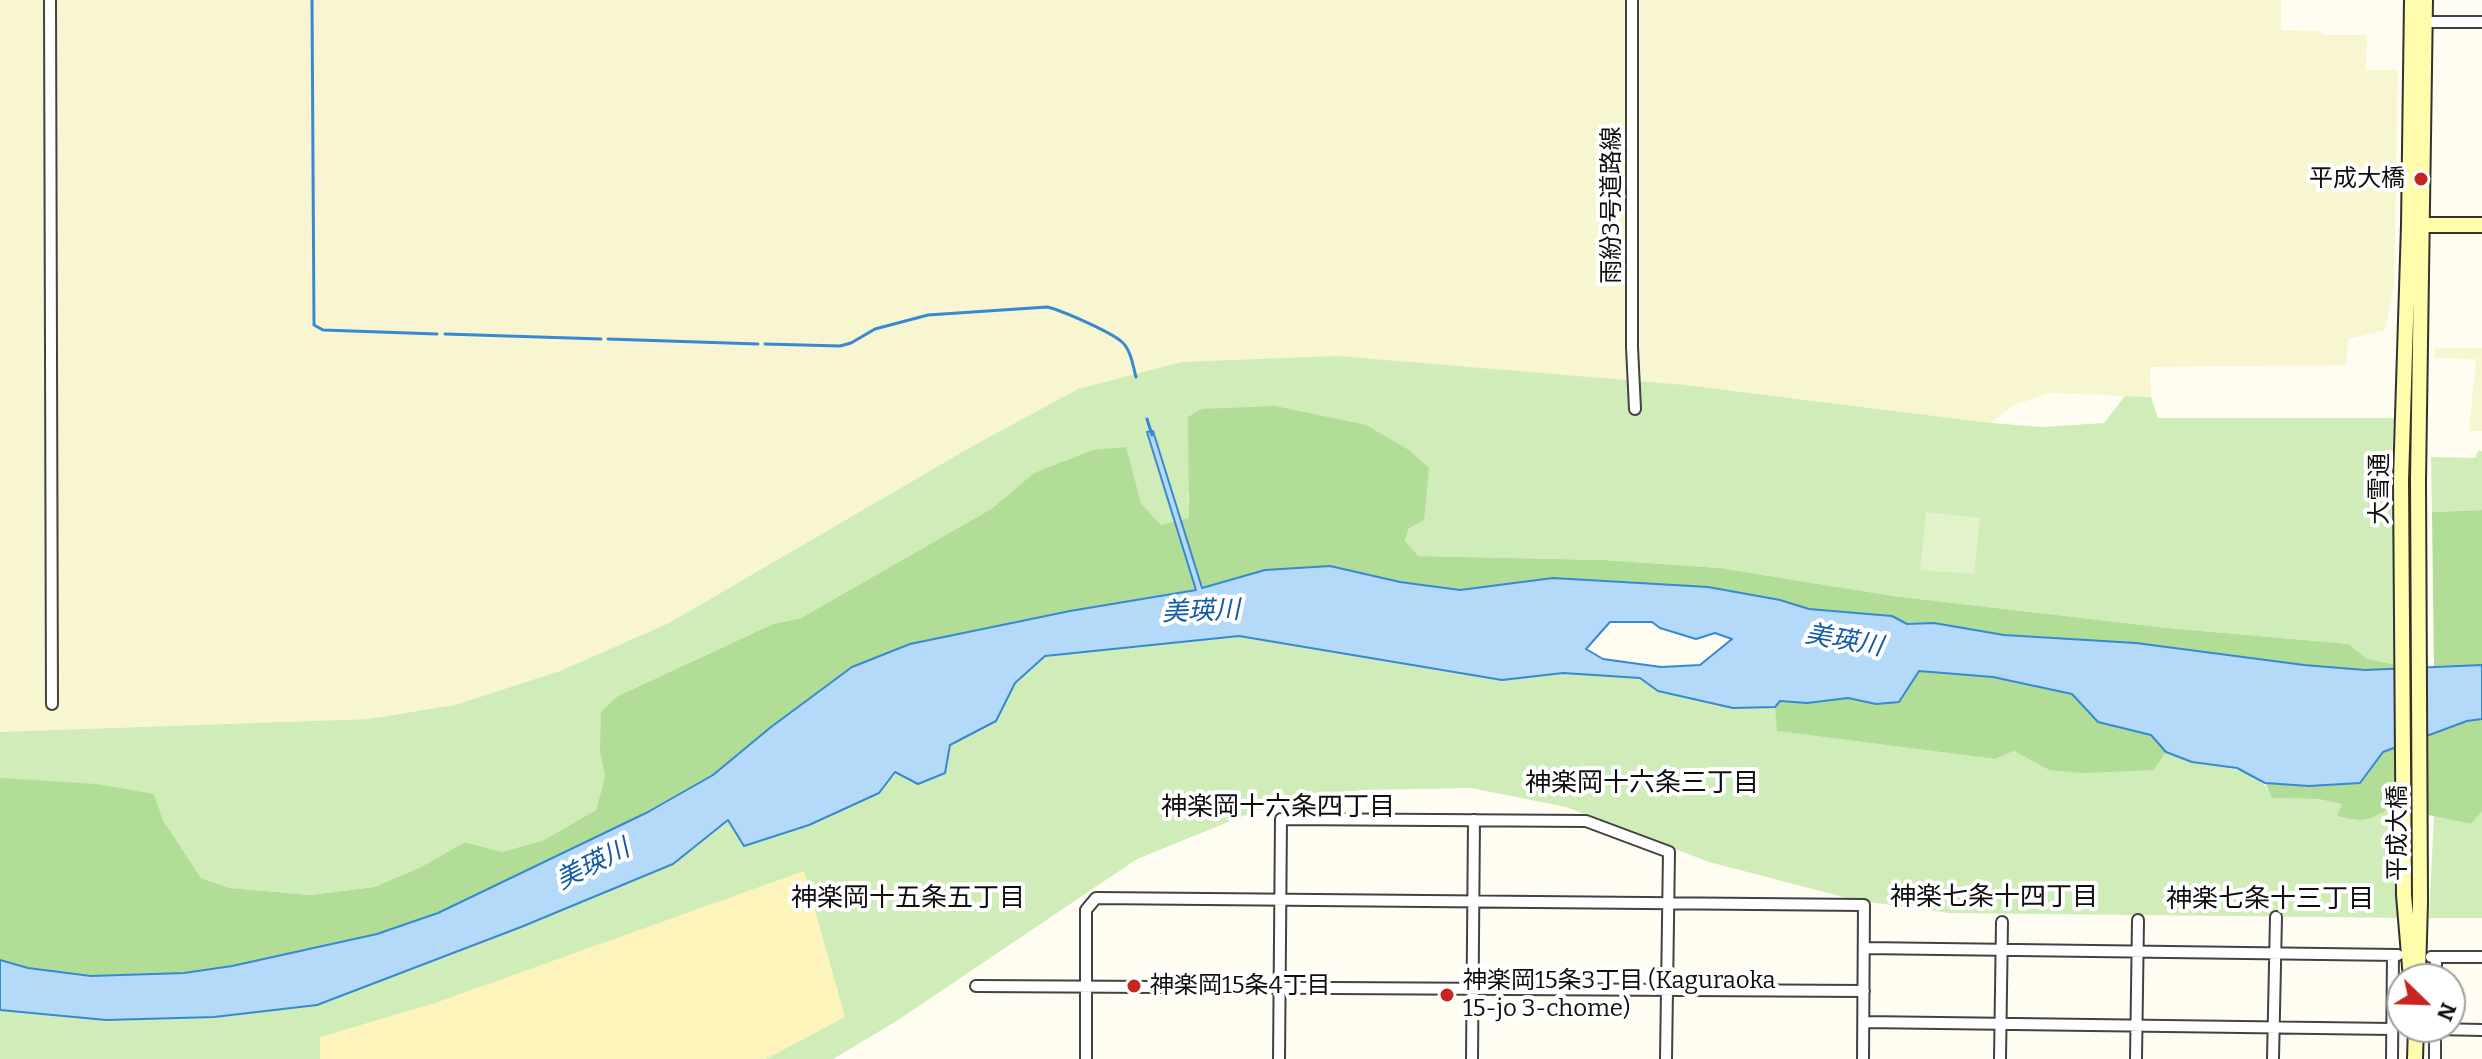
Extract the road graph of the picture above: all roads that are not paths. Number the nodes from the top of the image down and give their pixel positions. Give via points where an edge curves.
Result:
1 (50, 0) edge
2 (1632, 0) edge
3 (2412, 0) edge
4 (2425, 0) edge
5 (2418, 22) junction
6 (2482, 22) edge
7 (2482, 225) edge
8 (2415, 226) junction
9 (1635, 409) dead end
10 (2418, 481) joint
11 (52, 704) dead end
12 (1474, 820) junction
13 (1281, 900) junction
14 (1475, 901) junction
15 (1668, 903) junction
16 (2276, 917) dead end
17 (2138, 920) dead end
18 (2002, 922) dead end
19 (1864, 948) junction
20 (2000, 949) junction
21 (2138, 952) junction
22 (2275, 954) junction
23 (2482, 957) edge
24 (2395, 963) edge
25 (2410, 963) edge
26 (2418, 963) edge
27 (2435, 963) edge
28 (976, 986) dead end
29 (1086, 986) junction
30 (1280, 987) junction
31 (1473, 987) junction
32 (1667, 990) junction
33 (1864, 991) junction
34 (1864, 1022) junction
35 (1999, 1024) junction
36 (2137, 1026) junction
37 (2274, 1027) junction
38 (2386, 1029) edge
39 (1086, 1059) edge
40 (1279, 1059) edge
41 (1472, 1059) edge
42 (1666, 1059) edge
43 (1863, 1059) edge
44 (2000, 1059) edge
45 (2136, 1059) edge
46 (2273, 1059) edge

1 - 11 street
2 - 9 street, 雨紛3号道路線
3 - 5 street, 大雪通
4 - 5 street, 大雪通
5 - 6 street
5 - 8 street, 大雪通
7 - 8 street
8 - 10 street, 大雪通
8 - 25 street, 大雪通 via 2401,480 2404,895
10 - 26 street, 平成大橋
12 - 13 street via 1281,819
12 - 14 street
12 - 15 street via 1586,821 1669,852
13 - 14 street
13 - 29 street via 1096,898 1086,910
13 - 30 street
14 - 15 street
14 - 31 street
15 - 19 street via 1864,905
15 - 32 street
16 - 22 street
17 - 21 street
18 - 20 street
19 - 20 street
19 - 33 street
20 - 21 street
20 - 35 street
21 - 22 street
21 - 36 street
22 - 24 street via 2395,955
22 - 37 street
23 - 27 street via 2434,957
28 - 29 street
29 - 30 street
29 - 39 street
30 - 31 street
30 - 40 street
31 - 32 street
31 - 41 street
32 - 33 street
32 - 42 street
33 - 34 street
34 - 35 street
34 - 43 street
35 - 36 street
35 - 44 street
36 - 37 street
36 - 45 street
37 - 38 street
37 - 46 street

